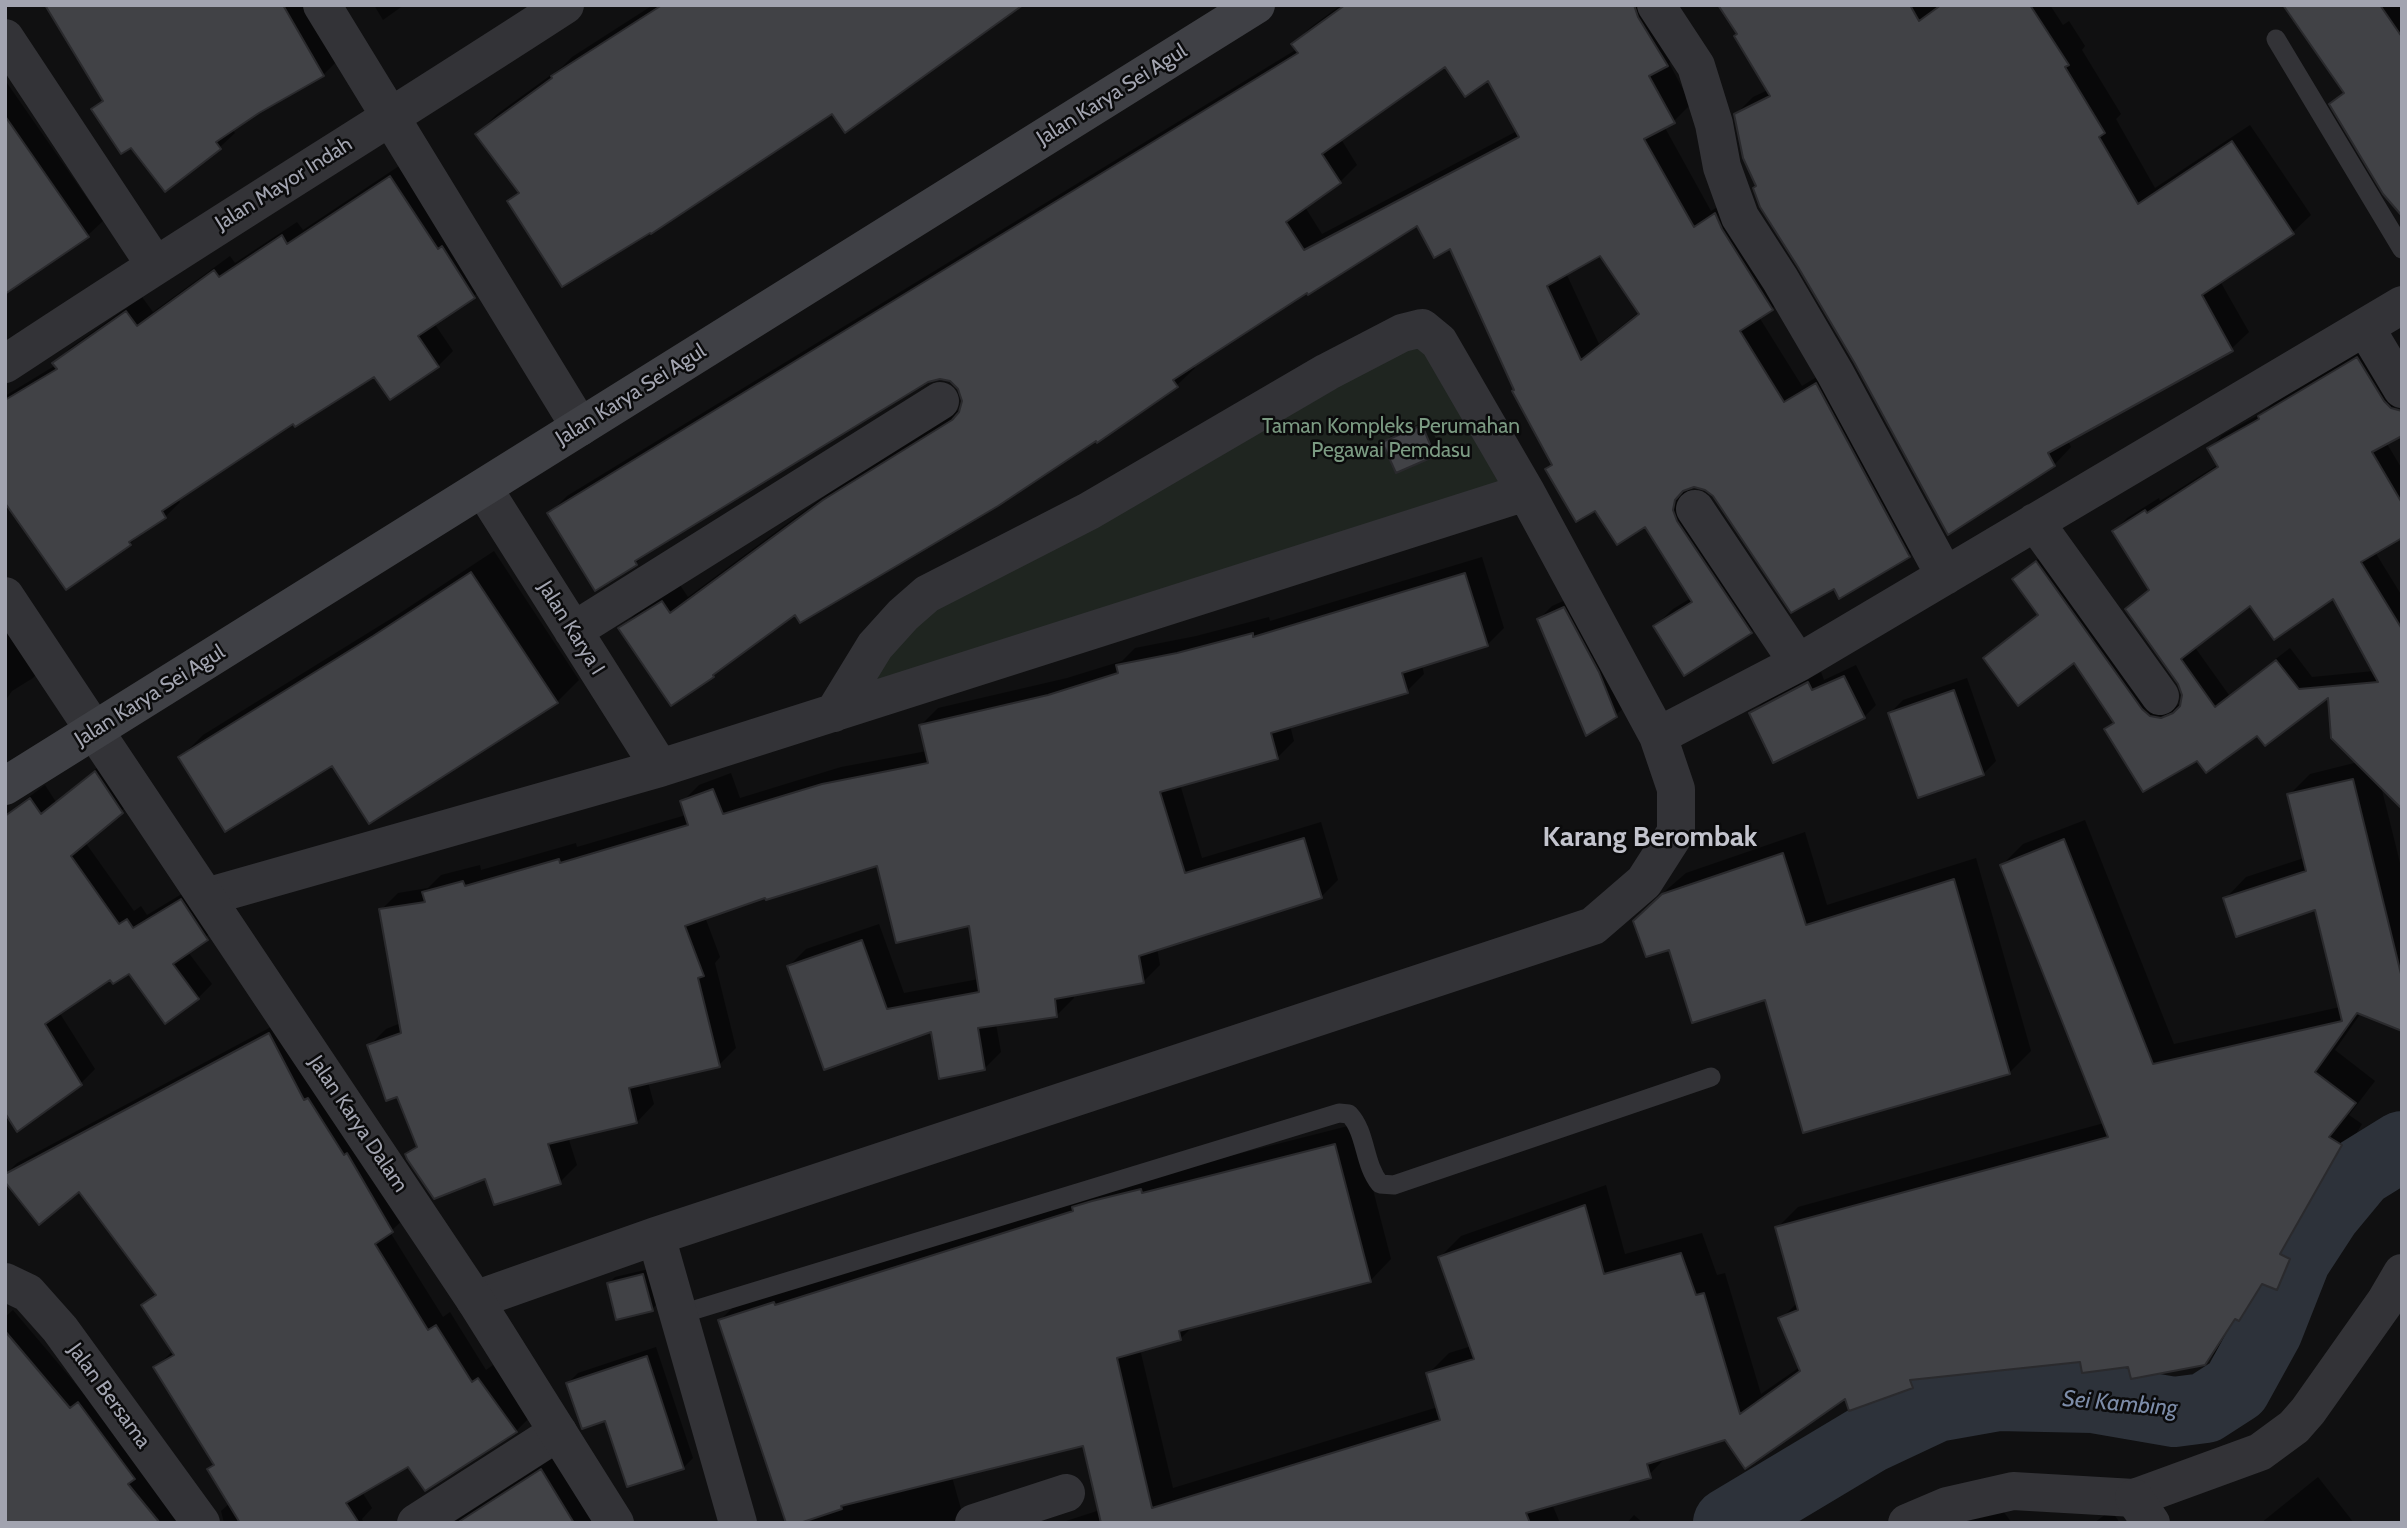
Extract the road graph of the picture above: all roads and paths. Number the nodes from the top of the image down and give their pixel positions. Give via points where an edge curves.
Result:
1 (322, 5) edge
2 (565, 5) edge
3 (1256, 5) edge
4 (1656, 5) edge
5 (5, 38) edge
6 (2276, 39) dead end
7 (391, 117) junction
8 (2402, 248) edge
9 (155, 265) junction
10 (2402, 305) edge
11 (2365, 327) junction
12 (5, 364) edge
13 (2402, 389) edge
14 (940, 401) dead end
15 (580, 427) junction
16 (483, 488) junction
17 (1526, 492) junction
18 (1695, 509) dead end
19 (2035, 522) junction
20 (1945, 576) junction
21 (5, 596) edge
22 (573, 631) junction
23 (1798, 663) junction
24 (2160, 696) dead end
25 (834, 713) junction
26 (94, 730) junction
27 (1658, 736) junction
28 (660, 768) junction
29 (5, 786) edge
30 (206, 897) junction
31 (1711, 1077) dead end
32 (656, 1236) junction
33 (2402, 1273) edge
34 (5, 1282) edge
35 (475, 1300) junction
36 (678, 1315) junction
37 (558, 1432) junction
38 (1066, 1493) dead end
39 (2142, 1511) edge
40 (201, 1523) edge
41 (416, 1523) edge
42 (615, 1523) edge
43 (738, 1523) edge
44 (974, 1523) edge
45 (1907, 1523) edge

1 - 7 street
2 - 7 street, Jalan Mayor Indah
3 - 15 main road, Jalan Karya Sei Agul
4 - 20 street via 1696,65 1740,217 1835,373
5 - 9 street
6 - 8 lane
7 - 9 street, Jalan Mayor Indah
7 - 15 street
9 - 12 street, Jalan Mayor Indah
10 - 11 street
11 - 13 street
11 - 19 street
14 - 22 street
15 - 16 main road, Jalan Karya Sei Agul
16 - 22 street, Jalan Karya I
16 - 26 main road, Jalan Karya Sei Agul
17 - 25 street
17 - 25 street via 1439,342 1422,328 1402,333 1089,511 927,594 875,646
17 - 27 street
18 - 23 street
19 - 20 street
19 - 24 street
20 - 23 street
21 - 26 street, Jalan Karya Dalam
22 - 28 street, Jalan Karya I
23 - 27 street
25 - 28 street
26 - 29 main road, Jalan Karya Sei Agul
26 - 30 street, Jalan Karya Dalam
27 - 32 street via 1676,789 1676,832 1644,882 1593,926
28 - 30 street
30 - 35 street, Jalan Karya Dalam
31 - 36 lane via 1394,1185 1380,1184 1371,1172 1357,1122 1349,1114 1339,1113
32 - 35 street
32 - 36 street
33 - 39 street via 2294,1427 2260,1452
34 - 40 street, Jalan Bersama via 28,1293 60,1329
35 - 37 street, Jalan Karya Dalam
36 - 43 street
37 - 41 street
37 - 42 street, Jalan Karya Dalam
38 - 44 street
39 - 45 street via 2013,1491 1947,1506

